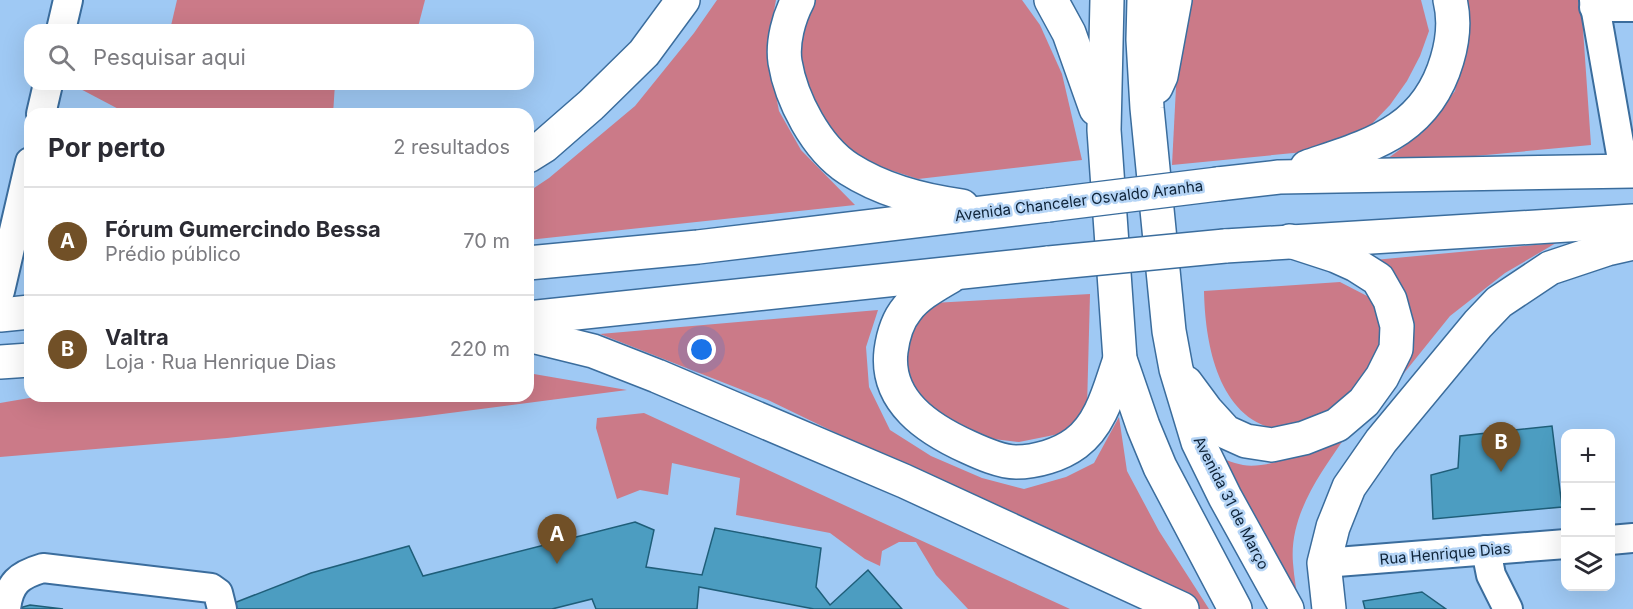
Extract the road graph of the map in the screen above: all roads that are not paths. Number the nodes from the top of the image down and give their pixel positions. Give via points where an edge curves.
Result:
1 (68, 0) edge
2 (683, 0) edge
3 (798, 0) edge
4 (1051, 0) edge
5 (1107, 0) edge
6 (1144, 0) edge
7 (1175, 0) edge
8 (1450, 0) edge
9 (1594, 4) edge
10 (1633, 7) edge
11 (62, 24) edge
12 (47, 90) edge
13 (42, 108) edge
14 (1147, 108) junction
15 (1104, 130) junction
16 (534, 152) edge
17 (1628, 171) edge
18 (1279, 177) junction
19 (24, 188) edge
20 (993, 211) junction
21 (1633, 220) edge
22 (1290, 241) junction
23 (1633, 243) edge
24 (534, 262) edge
25 (955, 274) junction
26 (0, 291) edge
27 (24, 313) edge
28 (0, 315) edge
29 (534, 317) edge
30 (534, 336) edge
31 (1120, 359) junction
32 (24, 360) edge
33 (0, 362) edge
34 (1176, 369) junction
35 (24, 372) edge
36 (0, 378) edge
37 (1633, 538) edge
38 (1615, 540) edge
39 (1561, 544) edge
40 (1486, 550) junction
41 (1324, 563) junction
42 (6, 609) edge
43 (222, 609) edge
44 (1182, 609) edge
45 (1235, 609) edge
46 (1287, 609) edge
47 (1329, 609) edge
48 (1508, 609) edge

1 - 11 street
2 - 16 main road via 644,54
3 - 20 main road via 789,18 784,60 796,102 818,140 848,168 887,188
4 - 15 main road via 1069,33
5 - 15 main road
6 - 14 main road, Avenida 31 de Março
7 - 14 main road via 1161,75
8 - 18 main road via 1452,44 1441,81 1416,117 1385,138
9 - 10 street
9 - 17 street
12 - 13 street
14 - 34 main road, Avenida 31 de Março via 1168,331
15 - 31 main road
17 - 18 main road, Avenida Chanceler Osvaldo Aranha
18 - 20 main road, Avenida Chanceler Osvaldo Aranha, bridge
19 - 26 street
20 - 24 main road, Avenida Chanceler Osvaldo Aranha
21 - 22 main road
22 - 25 main road, bridge
22 - 34 main road via 1356,265 1378,279 1390,300 1397,326 1396,348 1364,402 1337,425 1304,438 1272,445 1246,441 1226,432
23 - 41 main road via 1550,268 1499,302 1381,441 1349,487
25 - 29 main road
25 - 31 main road via 930,288 907,308 892,340 891,356 891,376 898,394 909,410 946,437 1013,462 1042,459 1076,443 1094,424
27 - 28 main road
30 - 44 main road via 592,351 657,376 904,481
31 - 45 main road via 1160,467
32 - 33 main road
34 - 46 main road, Avenida 31 de Março via 1198,442
35 - 36 street
37 - 38 street
39 - 40 street, Rua Henrique Dias
40 - 41 street, Rua Henrique Dias
40 - 48 street via 1491,575
41 - 47 main road
42 - 43 street via 14,583 25,573 43,568 212,588

